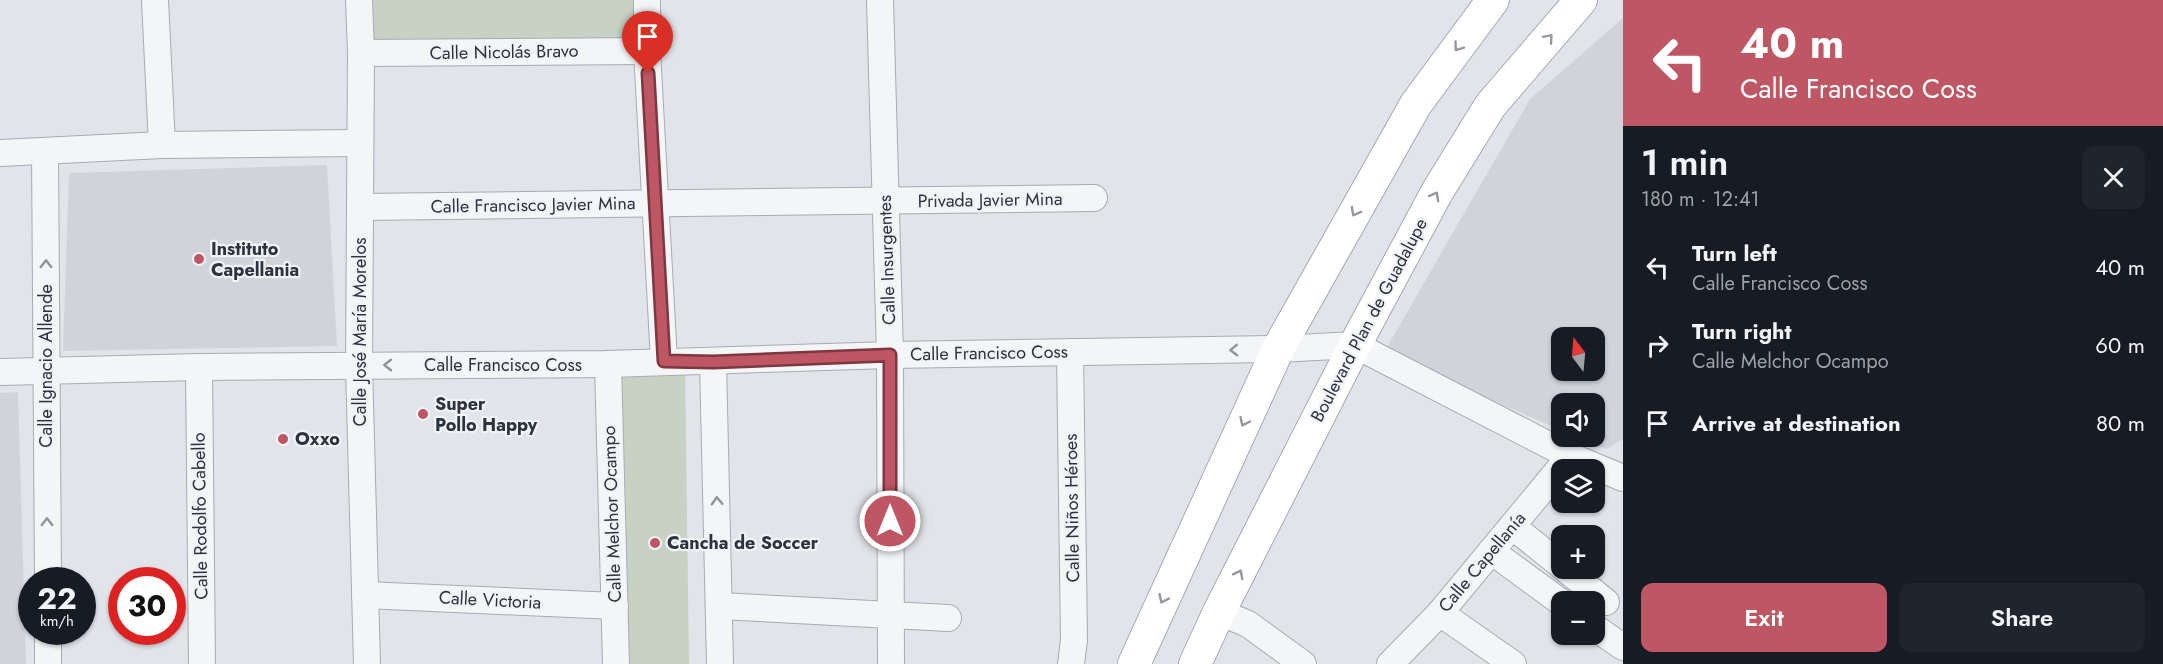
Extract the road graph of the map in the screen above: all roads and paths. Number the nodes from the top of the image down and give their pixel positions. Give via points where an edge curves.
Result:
1 (155, 0) edge
2 (359, 0) edge
3 (647, 0) edge
4 (880, 0) edge
5 (1492, 0) edge
6 (1581, 0) edge
7 (647, 51) junction
8 (361, 54) junction
9 (360, 143) junction
10 (162, 145) junction
11 (45, 151) junction
12 (0, 153) edge
13 (1094, 198) dead end
14 (886, 202) junction
15 (654, 204) junction
16 (360, 207) junction
17 (1355, 345) junction
18 (1278, 349) junction
19 (1070, 352) junction
20 (890, 355) junction
21 (664, 361) junction
22 (713, 362) junction
23 (608, 364) junction
24 (359, 366) junction
25 (199, 367) junction
26 (0, 372) edge
27 (46, 372) junction
28 (1570, 456) junction
29 (1623, 478) edge
30 (1512, 526) junction
31 (1491, 551) junction
32 (1551, 557) edge
33 (48, 567) edge
34 (1578, 579) edge
35 (366, 595) junction
36 (1551, 595) edge
37 (1606, 602) dead end
38 (615, 606) junction
39 (720, 606) junction
40 (1219, 612) junction
41 (1440, 613) junction
42 (890, 616) junction
43 (948, 618) dead end
44 (1605, 635) edge
45 (48, 645) edge
46 (1623, 648) edge
47 (48, 664) edge
48 (202, 664) edge
49 (367, 664) edge
50 (616, 664) edge
51 (720, 664) edge
52 (891, 664) edge
53 (1071, 664) edge
54 (1134, 664) edge
55 (1195, 664) edge
56 (1303, 664) edge
57 (1390, 664) edge
58 (1513, 664) edge

1 - 10 street
2 - 8 street, Calle José María Morelos
3 - 7 street
4 - 14 street, Calle Insurgentes
5 -> 18 main road via 1416,104
17 -> 6 main road, Boulevard Plan de Guadalupe via 1437,192 1490,106
7 - 8 street, Calle Nicolás Bravo
7 - 15 street
8 - 9 street, Calle José María Morelos
9 - 10 street
9 - 16 street, Calle José María Morelos
10 - 11 street
11 - 12 street
27 -> 11 street, Calle Ignacio Allende
13 - 14 street, Privada Javier Mina
14 - 15 street, Calle Francisco Javier Mina
14 - 20 street, Calle Insurgentes
15 - 16 street, Calle Francisco Javier Mina
15 - 21 street
16 - 24 street, Calle José María Morelos
17 - 18 street, Calle Francisco Coss
17 - 28 street
40 -> 17 main road, Boulevard Plan de Guadalupe
18 -> 19 street, Calle Francisco Coss
18 -> 54 main road
19 - 20 street, Calle Francisco Coss
19 - 53 street, Calle Niños Héroes via 1074,629
20 - 22 street, Calle Francisco Coss
20 - 42 street, Calle Insurgentes
21 - 22 street, Calle Francisco Coss
21 - 23 street, Calle Francisco Coss
39 -> 22 street
23 -> 24 street, Calle Francisco Coss
23 - 38 street, Calle Melchor Ocampo
24 - 25 street, Calle Francisco Coss
24 - 35 street, Calle José María Morelos
25 - 27 street, Calle Francisco Coss
25 - 48 street, Calle Rodolfo Cabello
26 - 27 street, Calle Francisco Coss
33 -> 27 street, Calle Ignacio Allende
28 - 29 street
28 - 30 street, Calle Capellanía
30 - 31 street, Calle Capellanía
30 - 32 street
31 - 36 street
31 - 41 street, Calle Capellanía
34 - 37 street
35 - 38 street, Calle Victoria
35 - 49 street, Calle José María Morelos
38 - 50 street, Calle Melchor Ocampo
39 - 42 street
39 - 51 street
40 - 55 main road, Boulevard Plan de Guadalupe
40 - 56 street via 1248,624
41 - 57 street, Calle Capellanía
41 - 58 street
42 - 43 street
42 - 52 street, Calle Insurgentes
44 - 46 street
45 - 47 street

